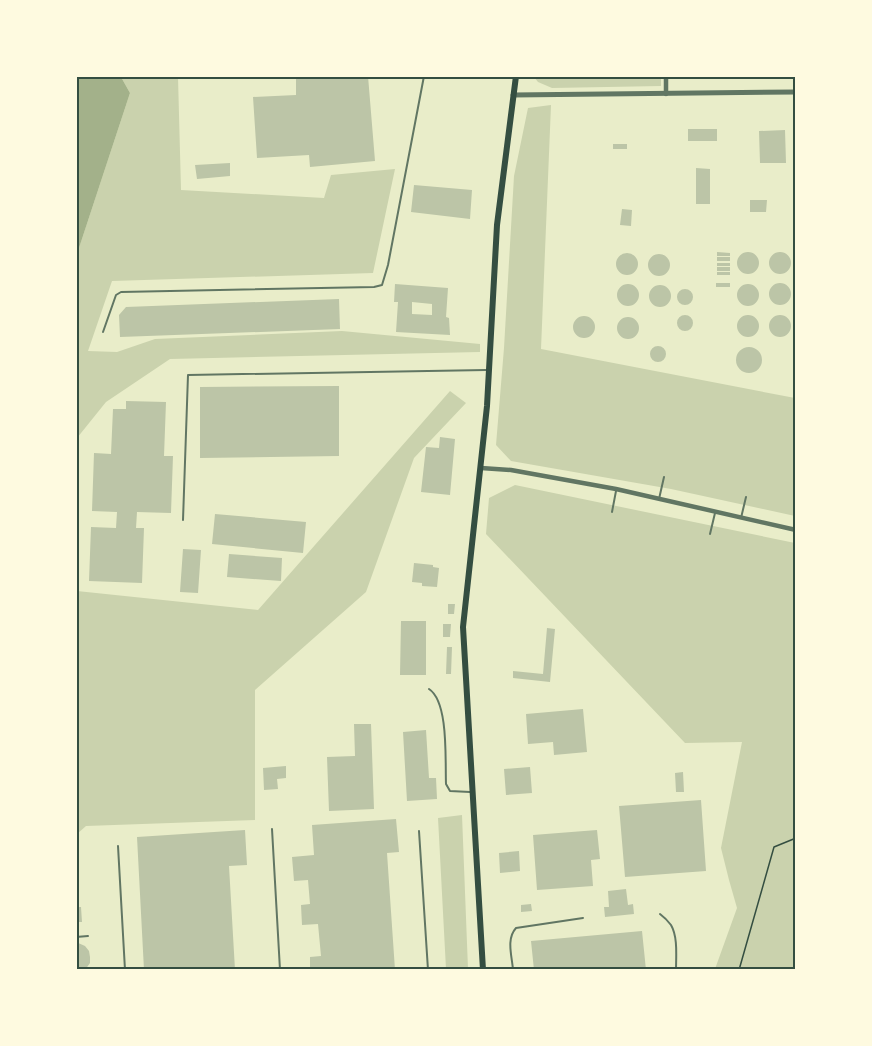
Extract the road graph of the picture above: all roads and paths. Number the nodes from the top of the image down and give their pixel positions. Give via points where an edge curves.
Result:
1 (424, 76) edge
2 (516, 76) edge
3 (666, 76) edge
4 (795, 92) edge
5 (513, 94) junction
6 (666, 94) junction
7 (103, 332) dead end
8 (489, 370) junction
9 (481, 468) junction
10 (664, 477) dead end
11 (616, 489) junction
12 (746, 497) dead end
13 (658, 499) junction
14 (612, 512) dead end
15 (715, 512) junction
16 (741, 518) junction
17 (183, 520) dead end
18 (795, 530) edge
19 (710, 534) dead end
20 (429, 689) dead end
21 (473, 792) junction
22 (272, 829) dead end
23 (419, 831) dead end
24 (795, 838) edge
25 (118, 846) dead end
26 (660, 914) dead end
27 (584, 918) dead end
28 (88, 936) dead end
29 (76, 938) edge
30 (125, 969) edge
31 (280, 969) edge
32 (428, 969) edge
33 (483, 969) edge
34 (513, 969) edge
35 (676, 969) edge
36 (739, 969) edge

1 - 7 lane via 382,285 122,292 116,295
2 - 5 main road
3 - 6 street
4 - 6 street
5 - 6 street
5 - 8 main road via 497,225
8 - 9 main road
8 - 17 lane via 188,375
9 - 11 street
9 - 21 main road via 463,627
10 - 13 lane
11 - 13 street
11 - 14 lane
12 - 16 lane
13 - 15 street
15 - 16 street
15 - 19 lane
16 - 18 street
20 - 21 lane via 436,694 441,708 447,786 450,791
21 - 33 main road
22 - 31 lane
23 - 32 lane
24 - 36 path via 774,847
25 - 30 lane
26 - 35 lane via 674,932
27 - 34 lane via 516,928 510,943
28 - 29 lane

